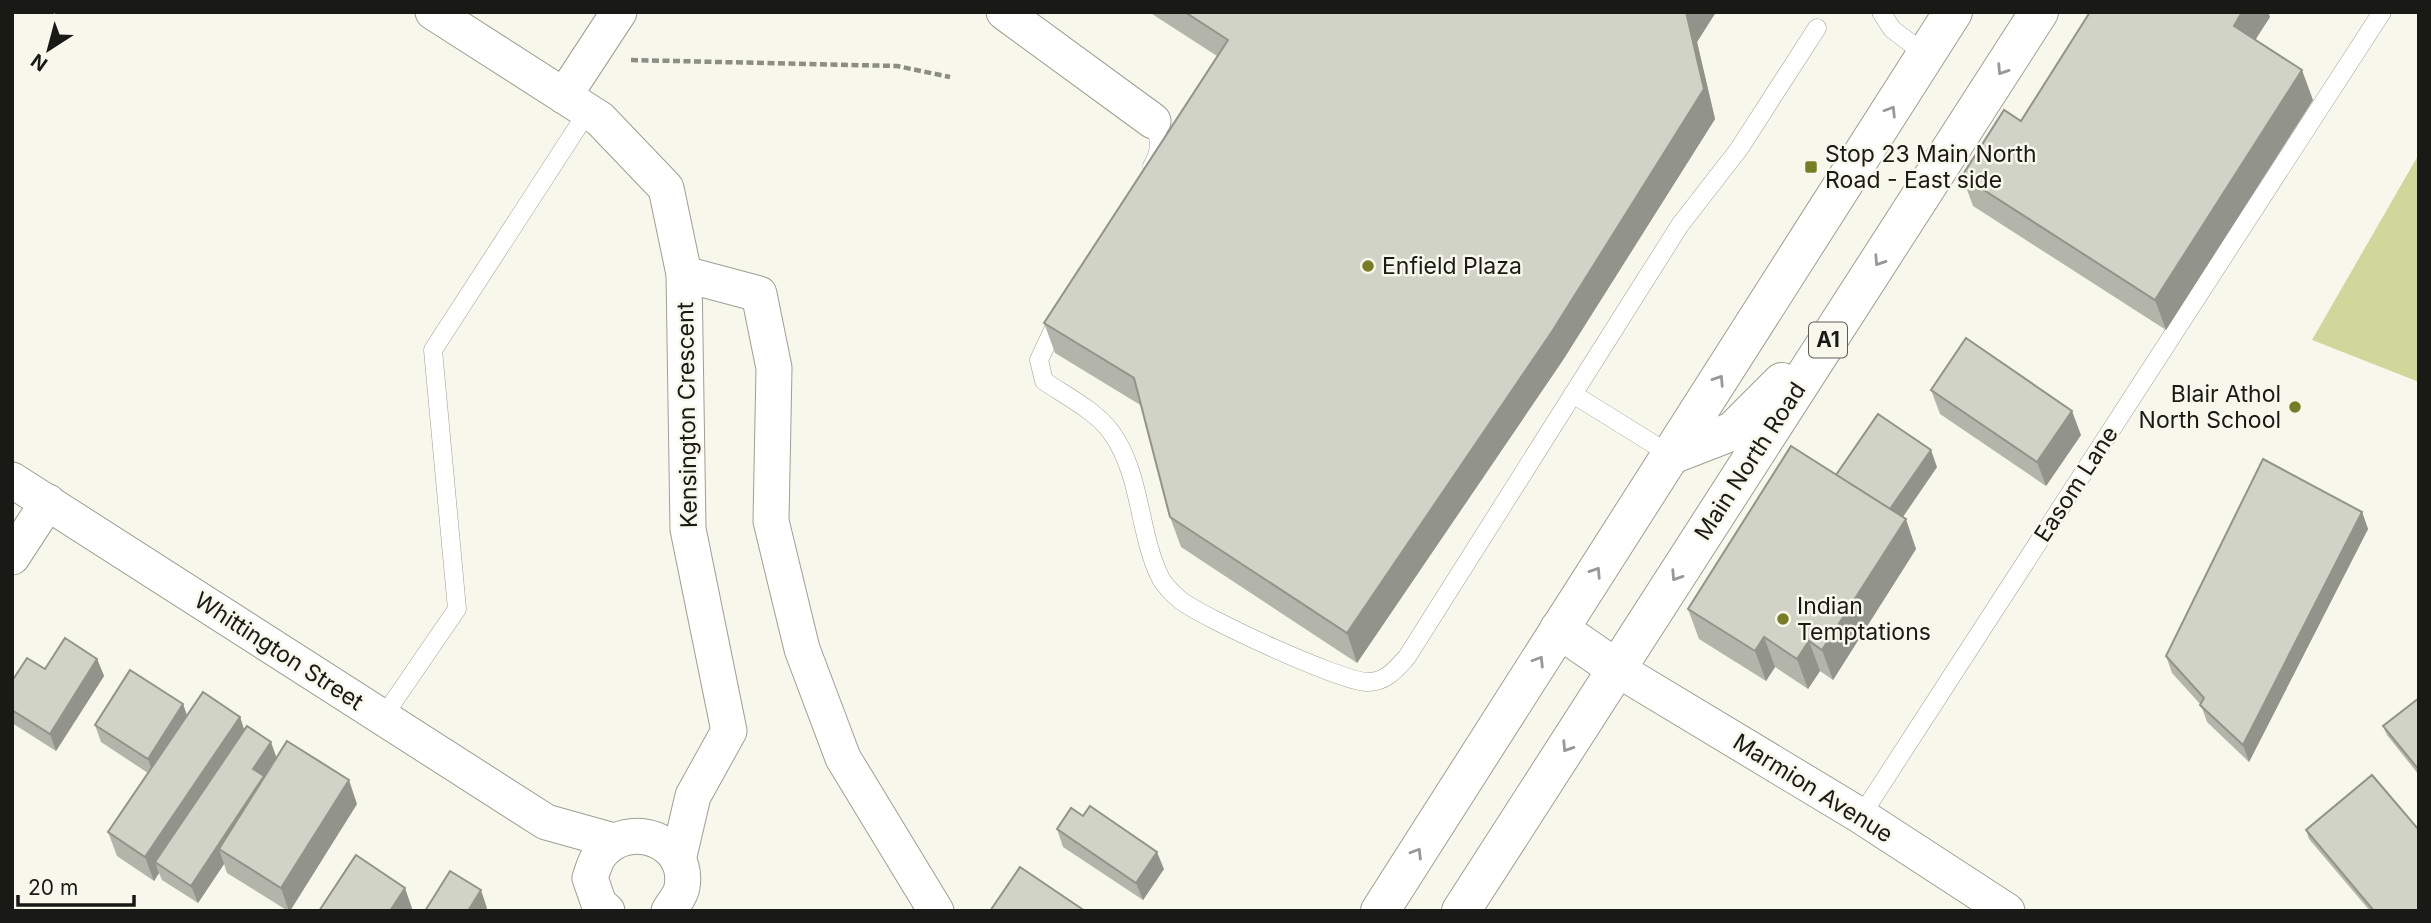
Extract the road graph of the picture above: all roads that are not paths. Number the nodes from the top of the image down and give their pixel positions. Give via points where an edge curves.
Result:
1 (433, 12) edge
2 (619, 12) edge
3 (1004, 12) edge
4 (1881, 12) edge
5 (1953, 12) edge
6 (2039, 12) edge
7 (2382, 12) edge
8 (1817, 28) dead end
9 (1926, 55) junction
10 (576, 103) junction
11 (1153, 121) joint
12 (1143, 181) edge
13 (684, 274) junction
14 (1071, 297) edge
15 (1837, 326) junction
16 (1573, 394) junction
17 (1671, 456) junction
18 (12, 480) edge
19 (48, 502) junction
20 (12, 557) edge
21 (1559, 629) junction
22 (1617, 669) junction
23 (383, 717) junction
24 (693, 796) junction
25 (1861, 816) junction
26 (547, 822) junction
27 (630, 838) junction
28 (590, 878) junction
29 (682, 893) edge
30 (607, 911) edge
31 (936, 911) edge
32 (1380, 911) edge
33 (1461, 911) edge
34 (2007, 911) edge

1 - 10 street, Kensington Crescent
2 - 10 street
3 - 11 street
4 - 9 lane via 1892,29
5 - 9 highway
6 -> 15 highway, Main North Road / A1
7 - 25 lane, Easom Lane
8 - 16 lane via 1739,149 1680,225
17 -> 9 highway
10 - 13 street, Kensington Crescent via 600,119 666,188
10 - 23 lane via 433,350 457,609
11 - 12 lane via 1161,139 1157,158
13 - 24 street, Kensington Crescent via 688,529 729,731
13 - 31 street, Kensington Crescent via 759,294 774,368 771,521 802,649 843,758
14 - 16 lane via 1039,359 1044,381 1111,432 1123,454 1161,579 1178,598 1209,617 1342,677 1369,682 1391,676 1407,657
15 - 17 highway via 1733,431
15 -> 22 highway, Main North Road / A1
16 - 17 lane
21 -> 17 highway
18 - 19 street, Whittington Street
19 - 20 street
19 - 23 street, Whittington Street
21 - 22 highway
32 -> 21 highway
22 - 25 street, Marmion Avenue
22 -> 33 highway, Main North Road / A1
23 - 26 street, Whittington Street
24 - 27 street, Kensington Crescent
24 - 29 street, Kensington Crescent
25 - 34 street, Marmion Avenue
26 - 27 street, Whittington Street
26 - 28 street, Whittington Street
27 - 28 street, Kensington Crescent via 597,858
27 - 29 street, Whittington Street via 660,840
28 - 30 street, Whittington Street via 599,904

